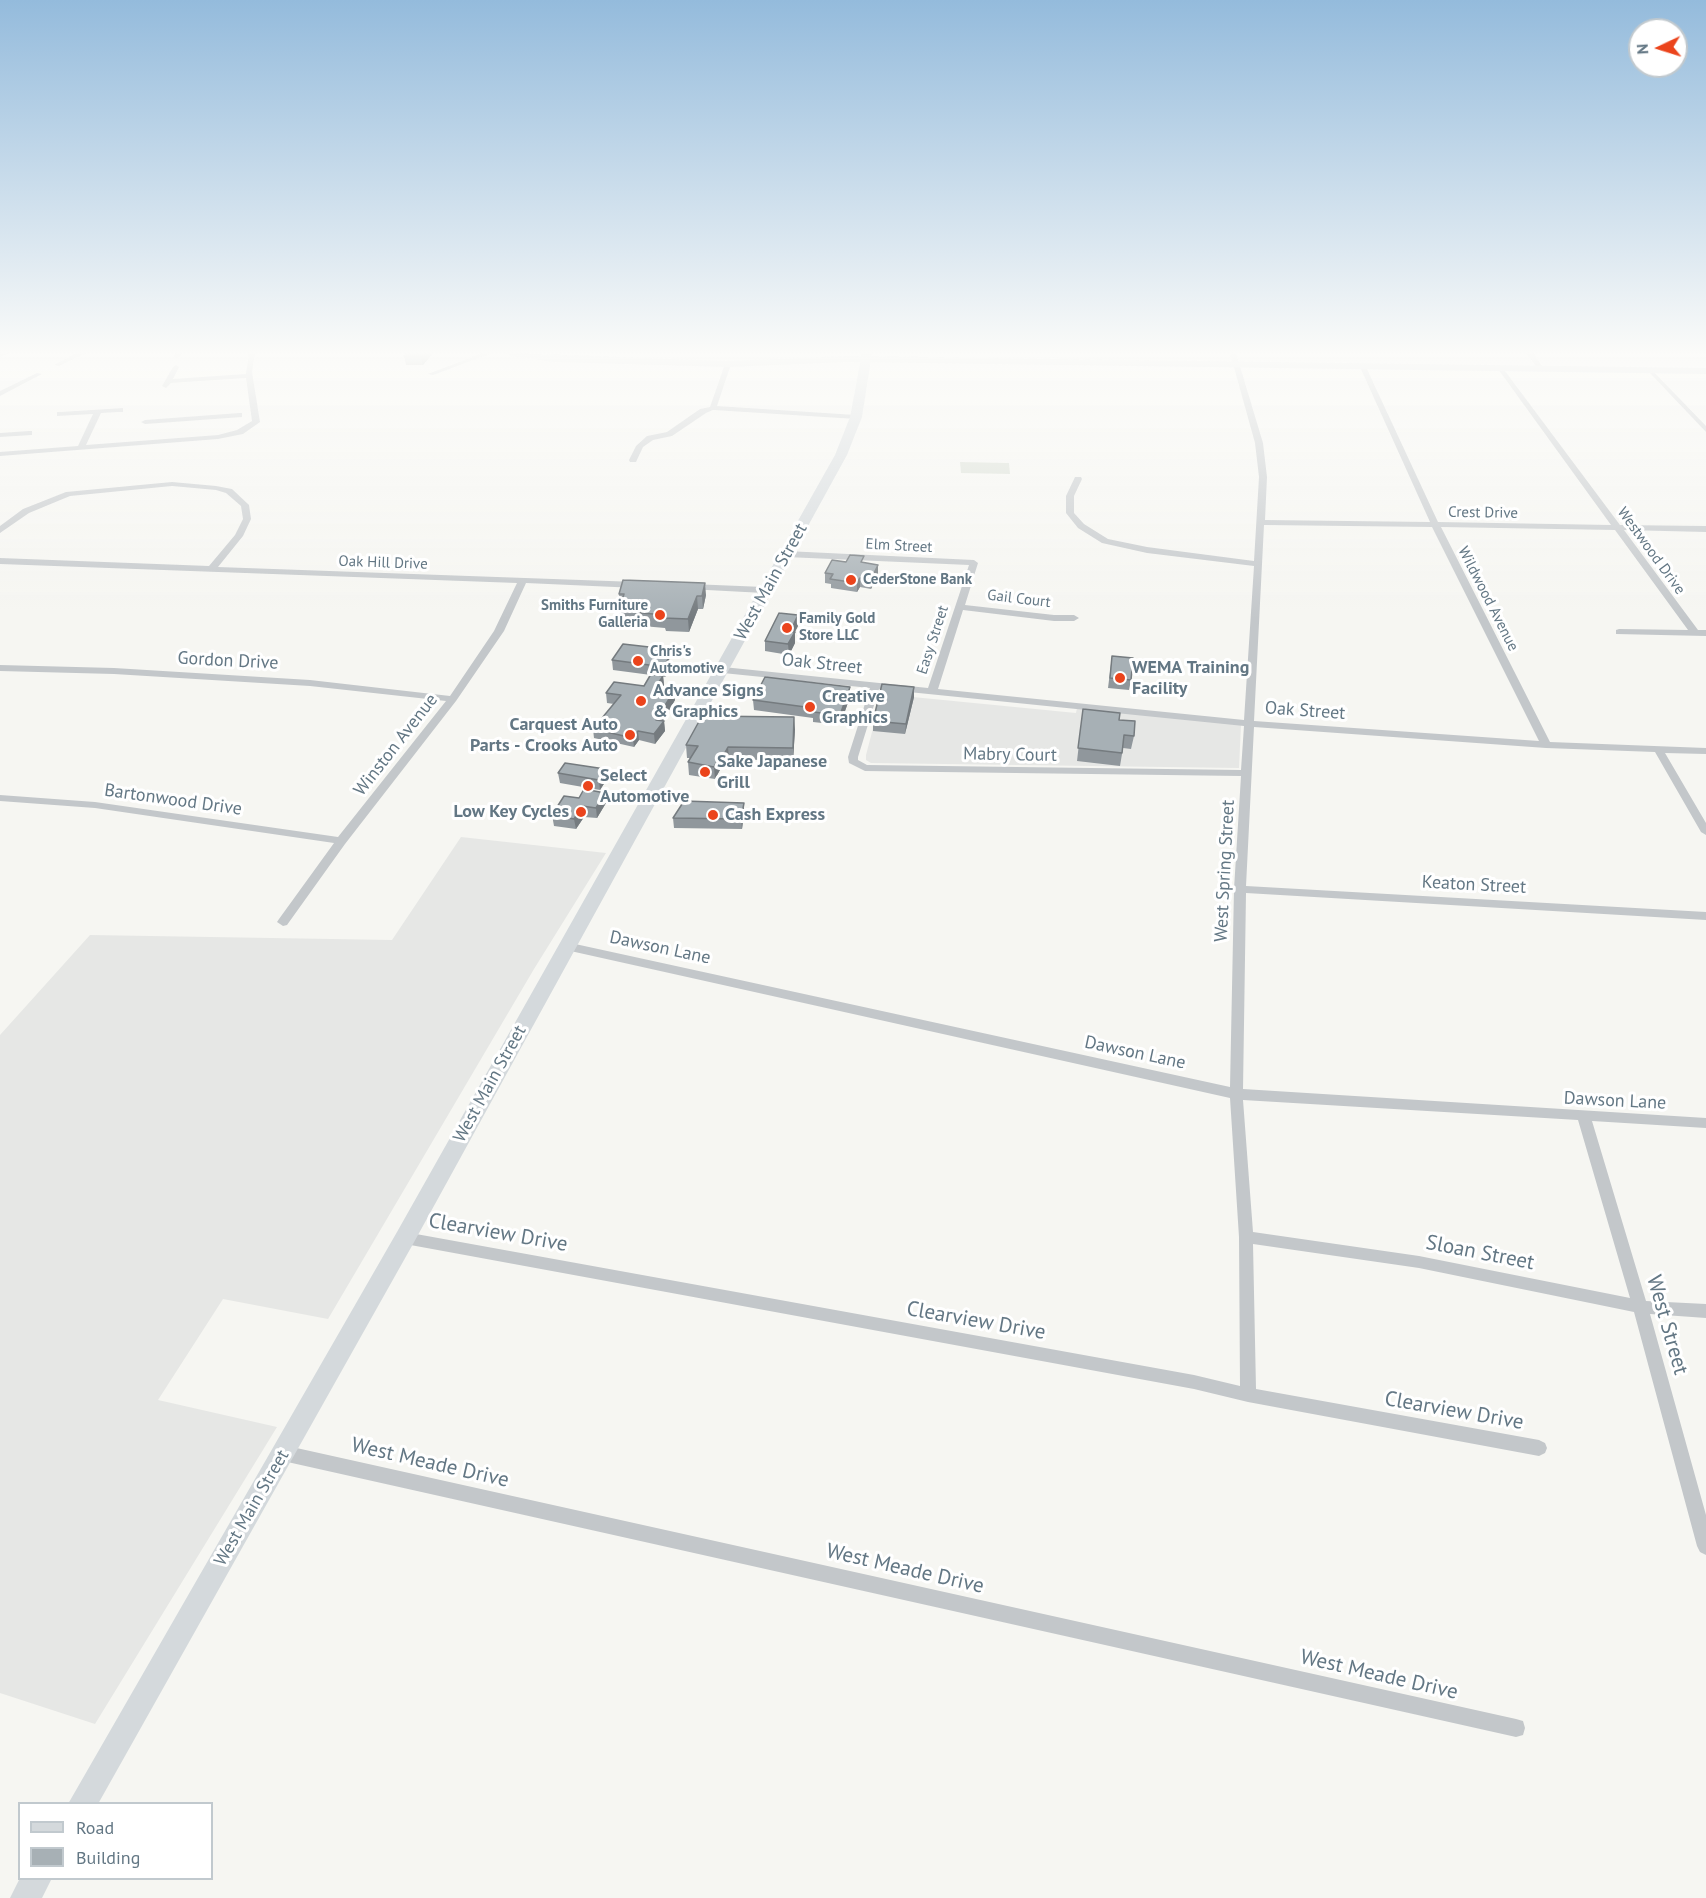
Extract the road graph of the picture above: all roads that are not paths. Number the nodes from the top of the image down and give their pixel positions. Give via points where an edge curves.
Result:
1 (84, 442) edge
2 (155, 442) edge
3 (646, 442) edge
4 (846, 442) edge
5 (1258, 442) edge
6 (1397, 442) edge
7 (1554, 442) edge
8 (81, 448) junction
9 (0, 454) edge
10 (633, 460) dead end
11 (1078, 479) dead end
12 (1260, 522) junction
13 (1436, 526) junction
14 (1618, 528) junction
15 (1706, 529) edge
16 (0, 530) edge
17 (786, 554) junction
18 (0, 561) edge
19 (974, 563) joint
20 (1258, 564) junction
21 (212, 570) junction
22 (522, 582) junction
23 (651, 586) edge
24 (686, 587) edge
25 (764, 590) junction
26 (960, 607) junction
27 (1074, 618) dead end
28 (1619, 632) dead end
29 (1695, 633) junction
30 (1706, 633) edge
31 (0, 668) edge
32 (723, 670) junction
33 (875, 686) junction
34 (932, 692) junction
35 (453, 699) junction
36 (1251, 724) junction
37 (1546, 745) junction
38 (1658, 749) junction
39 (1706, 752) edge
40 (1247, 773) junction
41 (0, 798) edge
42 (1706, 832) edge
43 (341, 841) junction
44 (1240, 889) junction
45 (1706, 916) edge
46 (283, 922) dead end
47 (566, 946) junction
48 (1236, 1094) junction
49 (1584, 1117) junction
50 (1706, 1123) edge
51 (1246, 1237) junction
52 (405, 1238) junction
53 (1640, 1307) junction
54 (1706, 1311) edge
55 (1248, 1395) junction
56 (1539, 1448) dead end
57 (283, 1454) junction
58 (1706, 1546) edge
59 (1516, 1728) dead end
60 (83, 1802) edge
61 (36, 1880) edge
62 (25, 1898) edge

1 - 8 street
2 - 8 street
3 - 10 street
4 - 17 main road, West Main Street
5 - 12 street, West Spring Street via 1263,477
6 - 13 street, Wildwood Avenue
7 - 14 street, Westwood Drive
8 - 9 street
11 - 20 street via 1070,496 1070,513 1080,526 1105,541
12 - 13 street, Crest Drive
12 - 20 street, West Spring Street
13 - 14 street, Crest Drive
13 - 37 street, Wildwood Avenue
14 - 15 street, Crest Drive
14 - 29 street, Westwood Drive
16 - 21 street via 26,511 69,494 172,484 216,488 229,491 245,505 247,519 239,536
17 - 19 street, Elm Street
17 - 25 main road, West Main Street
18 - 21 street, Oak Hill Drive
19 - 26 street, Easy Street
20 - 36 street, West Spring Street
21 - 22 street, Oak Hill Drive
22 - 23 street, Oak Hill Drive
22 - 35 street, Winston Avenue via 499,632
24 - 25 street
25 - 32 main road, West Main Street
26 - 27 street, Gail Court
26 - 34 street, Easy Street
28 - 29 street
29 - 30 street
31 - 35 street, Gordon Drive via 310,683
32 - 33 street, Oak Street
32 - 47 main road, West Main Street
33 - 34 street, Oak Street
33 - 40 street, Mabry Court via 853,757 865,768
34 - 36 street, Oak Street
35 - 43 street, Winston Avenue
36 - 37 street, Oak Street
36 - 40 street, West Spring Street
37 - 38 street, Oak Street
38 - 39 street, Oak Street
38 - 42 street
40 - 44 street, West Spring Street
41 - 43 street, Bartonwood Drive via 94,805
43 - 46 street, Winston Avenue
44 - 45 street, Keaton Street
44 - 48 street, West Spring Street
47 - 48 street, Dawson Lane
47 - 52 main road, West Main Street
48 - 49 street, Dawson Lane
48 - 51 street, West Spring Street
49 - 50 street, Dawson Lane
49 - 53 street, West Street
51 - 53 street, Sloan Street via 1419,1262
51 - 55 street, West Spring Street
52 - 55 street, Clearview Drive
52 - 57 main road, West Main Street
53 - 54 street, Sloan Street
53 - 58 street, West Street
55 - 56 street, Clearview Drive
57 - 59 street, West Meade Drive
57 - 60 main road, West Main Street
61 - 62 main road

